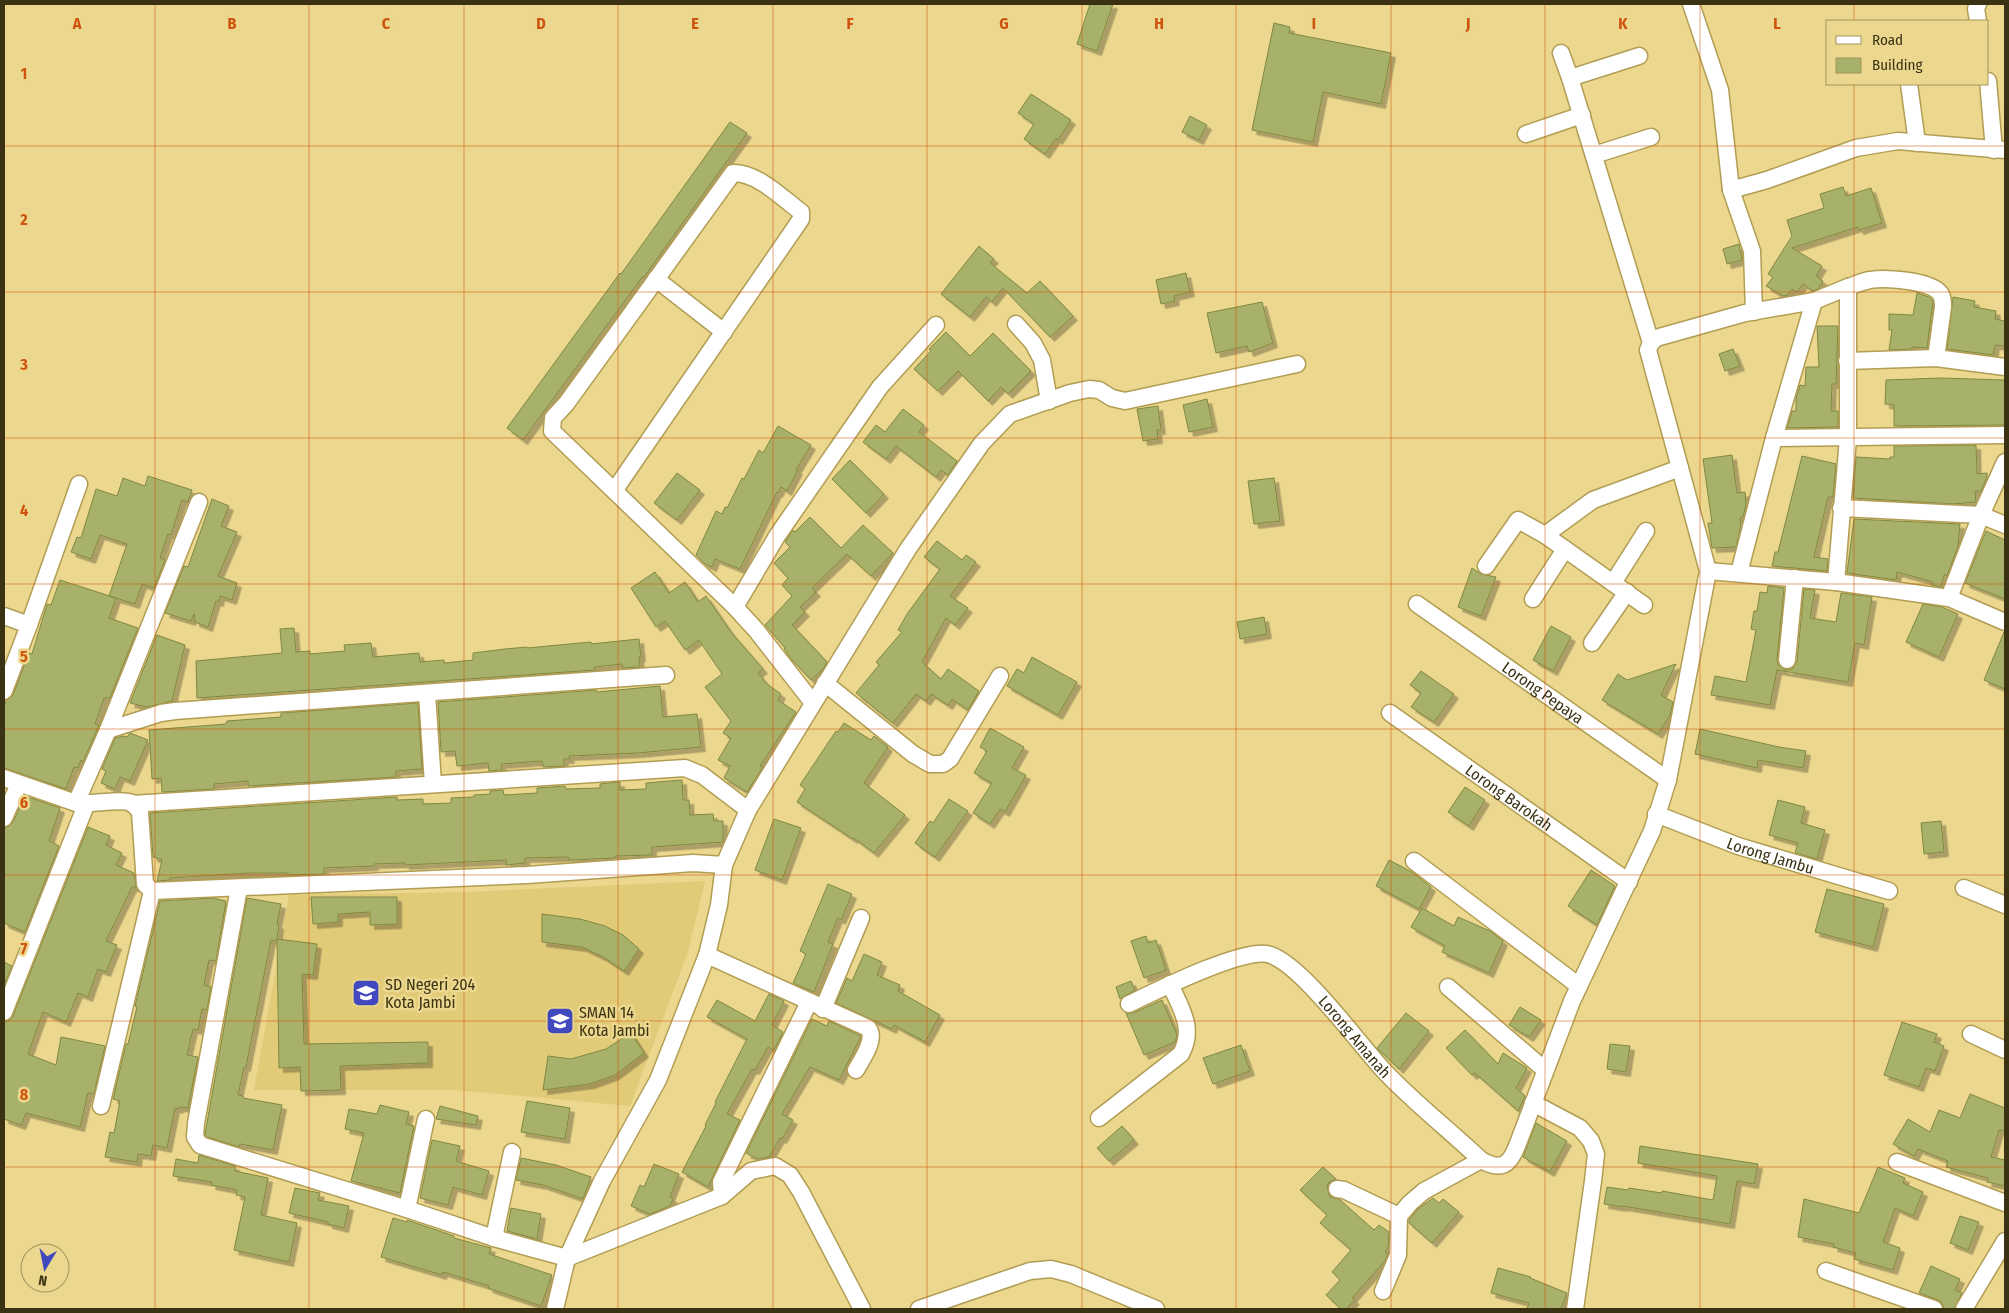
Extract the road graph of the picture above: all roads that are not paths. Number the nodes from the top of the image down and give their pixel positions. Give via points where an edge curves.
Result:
1 (1691, 4) edge
2 (1978, 4) edge
3 (1978, 20) edge
4 (1561, 53) dead end
5 (1639, 56) dead end
6 (1570, 78) junction
7 (1909, 85) edge
8 (1989, 85) edge
9 (1582, 115) junction
10 (1526, 134) dead end
11 (1651, 137) dead end
12 (1917, 143) junction
13 (2000, 150) edge
14 (1594, 155) junction
15 (1731, 190) junction
16 (656, 279) junction
17 (1848, 287) junction
18 (1814, 301) junction
19 (1754, 312) junction
20 (1016, 324) dead end
21 (936, 325) dead end
22 (724, 332) junction
23 (1651, 343) junction
24 (1936, 358) junction
25 (1847, 361) junction
26 (1297, 364) dead end
27 (2005, 367) edge
28 (1049, 401) junction
29 (2005, 435) edge
30 (1774, 438) junction
31 (1848, 438) junction
32 (2005, 462) edge
33 (1680, 468) junction
34 (79, 484) dead end
35 (614, 491) junction
36 (199, 502) dead end
37 (1841, 508) junction
38 (1981, 515) junction
39 (2005, 525) edge
40 (1646, 532) dead end
41 (1545, 535) junction
42 (1565, 549) junction
43 (1486, 566) dead end
44 (1708, 571) junction
45 (1739, 573) junction
46 (1795, 578) junction
47 (1836, 582) junction
48 (1613, 583) junction
49 (1627, 592) junction
50 (1948, 598) junction
51 (1533, 599) dead end
52 (1417, 604) dead end
53 (1644, 605) dead end
54 (735, 607) junction
55 (4, 616) edge
56 (2005, 622) edge
57 (30, 625) junction
58 (1592, 643) dead end
59 (1787, 660) dead end
60 (666, 675) dead end
61 (1000, 676) dead end
62 (825, 683) junction
63 (4, 691) edge
64 (426, 693) junction
65 (813, 703) junction
66 (1390, 712) dead end
67 (108, 730) junction
68 (1668, 780) junction
69 (11, 781) edge
70 (434, 784) junction
71 (81, 804) junction
72 (132, 804) junction
73 (748, 810) junction
74 (1656, 814) junction
75 (4, 818) edge
76 (1414, 861) dead end
77 (724, 865) junction
78 (1629, 882) junction
79 (239, 888) junction
80 (1964, 888) dead end
81 (152, 891) junction
82 (1889, 891) dead end
83 (2005, 905) edge
84 (861, 918) dead end
85 (707, 955) junction
86 (1170, 984) junction
87 (1579, 986) junction
88 (1448, 987) dead end
89 (1129, 1004) dead end
90 (816, 1006) junction
91 (4, 1012) edge
92 (1971, 1034) dead end
93 (2005, 1050) edge
94 (856, 1070) dead end
95 (1545, 1070) junction
96 (1533, 1103) junction
97 (101, 1106) dead end
98 (1099, 1118) dead end
99 (426, 1119) dead end
100 (512, 1152) dead end
101 (1481, 1160) junction
102 (1896, 1162) dead end
103 (1336, 1189) dead end
104 (722, 1196) junction
105 (2005, 1203) edge
106 (407, 1209) junction
107 (1400, 1216) junction
108 (494, 1238) junction
109 (2005, 1241) edge
110 (567, 1258) junction
111 (1826, 1271) dead end
112 (1383, 1291) dead end
113 (554, 1309) edge
114 (862, 1309) edge
115 (919, 1309) edge
116 (1156, 1309) edge
117 (1575, 1309) edge
118 (1934, 1309) edge
119 (1964, 1309) edge

1 - 15 street via 1720,90
2 - 3 street
4 - 6 street
5 - 6 street
6 - 9 street
7 - 12 street
8 - 13 street
9 - 10 street
9 - 14 street
11 - 14 street
12 - 13 street
12 - 15 street via 1898,141 1856,148
14 - 23 street
15 - 19 street via 1752,251
16 - 22 street
16 - 22 street via 733,173 753,177 801,212 796,227
16 - 35 street via 553,418 552,431
17 - 18 street
17 - 24 street via 1869,280 1901,280 1939,292 1943,307
17 - 25 street
18 - 19 street
18 - 30 street
19 - 23 street via 1656,338
20 - 28 street via 1033,342 1042,360
21 - 54 street via 880,388 777,536
22 - 35 street
23 - 33 street via 1648,350
24 - 25 street
24 - 27 street
25 - 31 street
26 - 28 street via 1125,401 1090,389
28 - 62 street via 1010,414 982,443 908,549
29 - 31 street
30 - 31 street
30 - 45 street
31 - 37 street
32 - 38 street
33 - 41 street via 1593,500
33 - 44 street
34 - 57 street
35 - 54 street
36 - 67 street
37 - 38 street
37 - 47 street
38 - 39 street
38 - 50 street
40 - 48 street
41 - 42 street
41 - 43 street via 1518,520
42 - 48 street
42 - 51 street
44 - 45 street
44 - 68 street
45 - 46 street
46 - 47 street
46 - 59 street
47 - 50 street
48 - 49 street
49 - 53 street
49 - 58 street
50 - 56 street
52 - 68 street, Lorong Pepaya
54 - 65 street
55 - 57 street
57 - 63 street
60 - 64 street
61 - 62 street via 950,759 943,764 930,764 913,754
62 - 65 street
64 - 67 street via 175,711
64 - 70 street
65 - 73 street
66 - 78 street, Lorong Barokah
67 - 71 street
68 - 74 street
69 - 71 street
69 - 75 street
70 - 72 street
70 - 73 street via 685,768 702,775
71 - 72 street
71 - 91 street
72 - 81 street via 140,812 145,884
73 - 77 street
74 - 78 street via 1652,831
74 - 82 street, Lorong Jambu via 1738,846
76 - 87 street
77 - 79 street via 693,863 527,875
77 - 85 street via 719,905
78 - 87 street
79 - 81 street
79 - 106 street via 194,1137 200,1145
80 - 83 street
81 - 97 street
84 - 90 street
85 - 90 street
85 - 110 street via 658,1080 602,1182
86 - 89 street, Lorong Amanah
86 - 98 street via 1188,1030 1181,1054
86 - 101 street, Lorong Amanah via 1242,957 1258,953 1277,957 1309,984 1386,1074
87 - 95 street
88 - 95 street
90 - 94 street via 871,1032 872,1038
90 - 104 street via 725,1174 720,1186
92 - 93 street
95 - 96 street
96 - 101 street via 1512,1157 1505,1164 1493,1167
96 - 117 street via 1580,1128 1591,1140 1596,1154
99 - 106 street
100 - 108 street
101 - 107 street via 1424,1191
102 - 105 street
103 - 107 street
104 - 110 street
104 - 114 street via 751,1171 775,1166 790,1175
106 - 108 street
107 - 112 street via 1398,1255
108 - 110 street
109 - 119 street
110 - 113 street
111 - 118 street
115 - 116 street via 1030,1271 1051,1269

